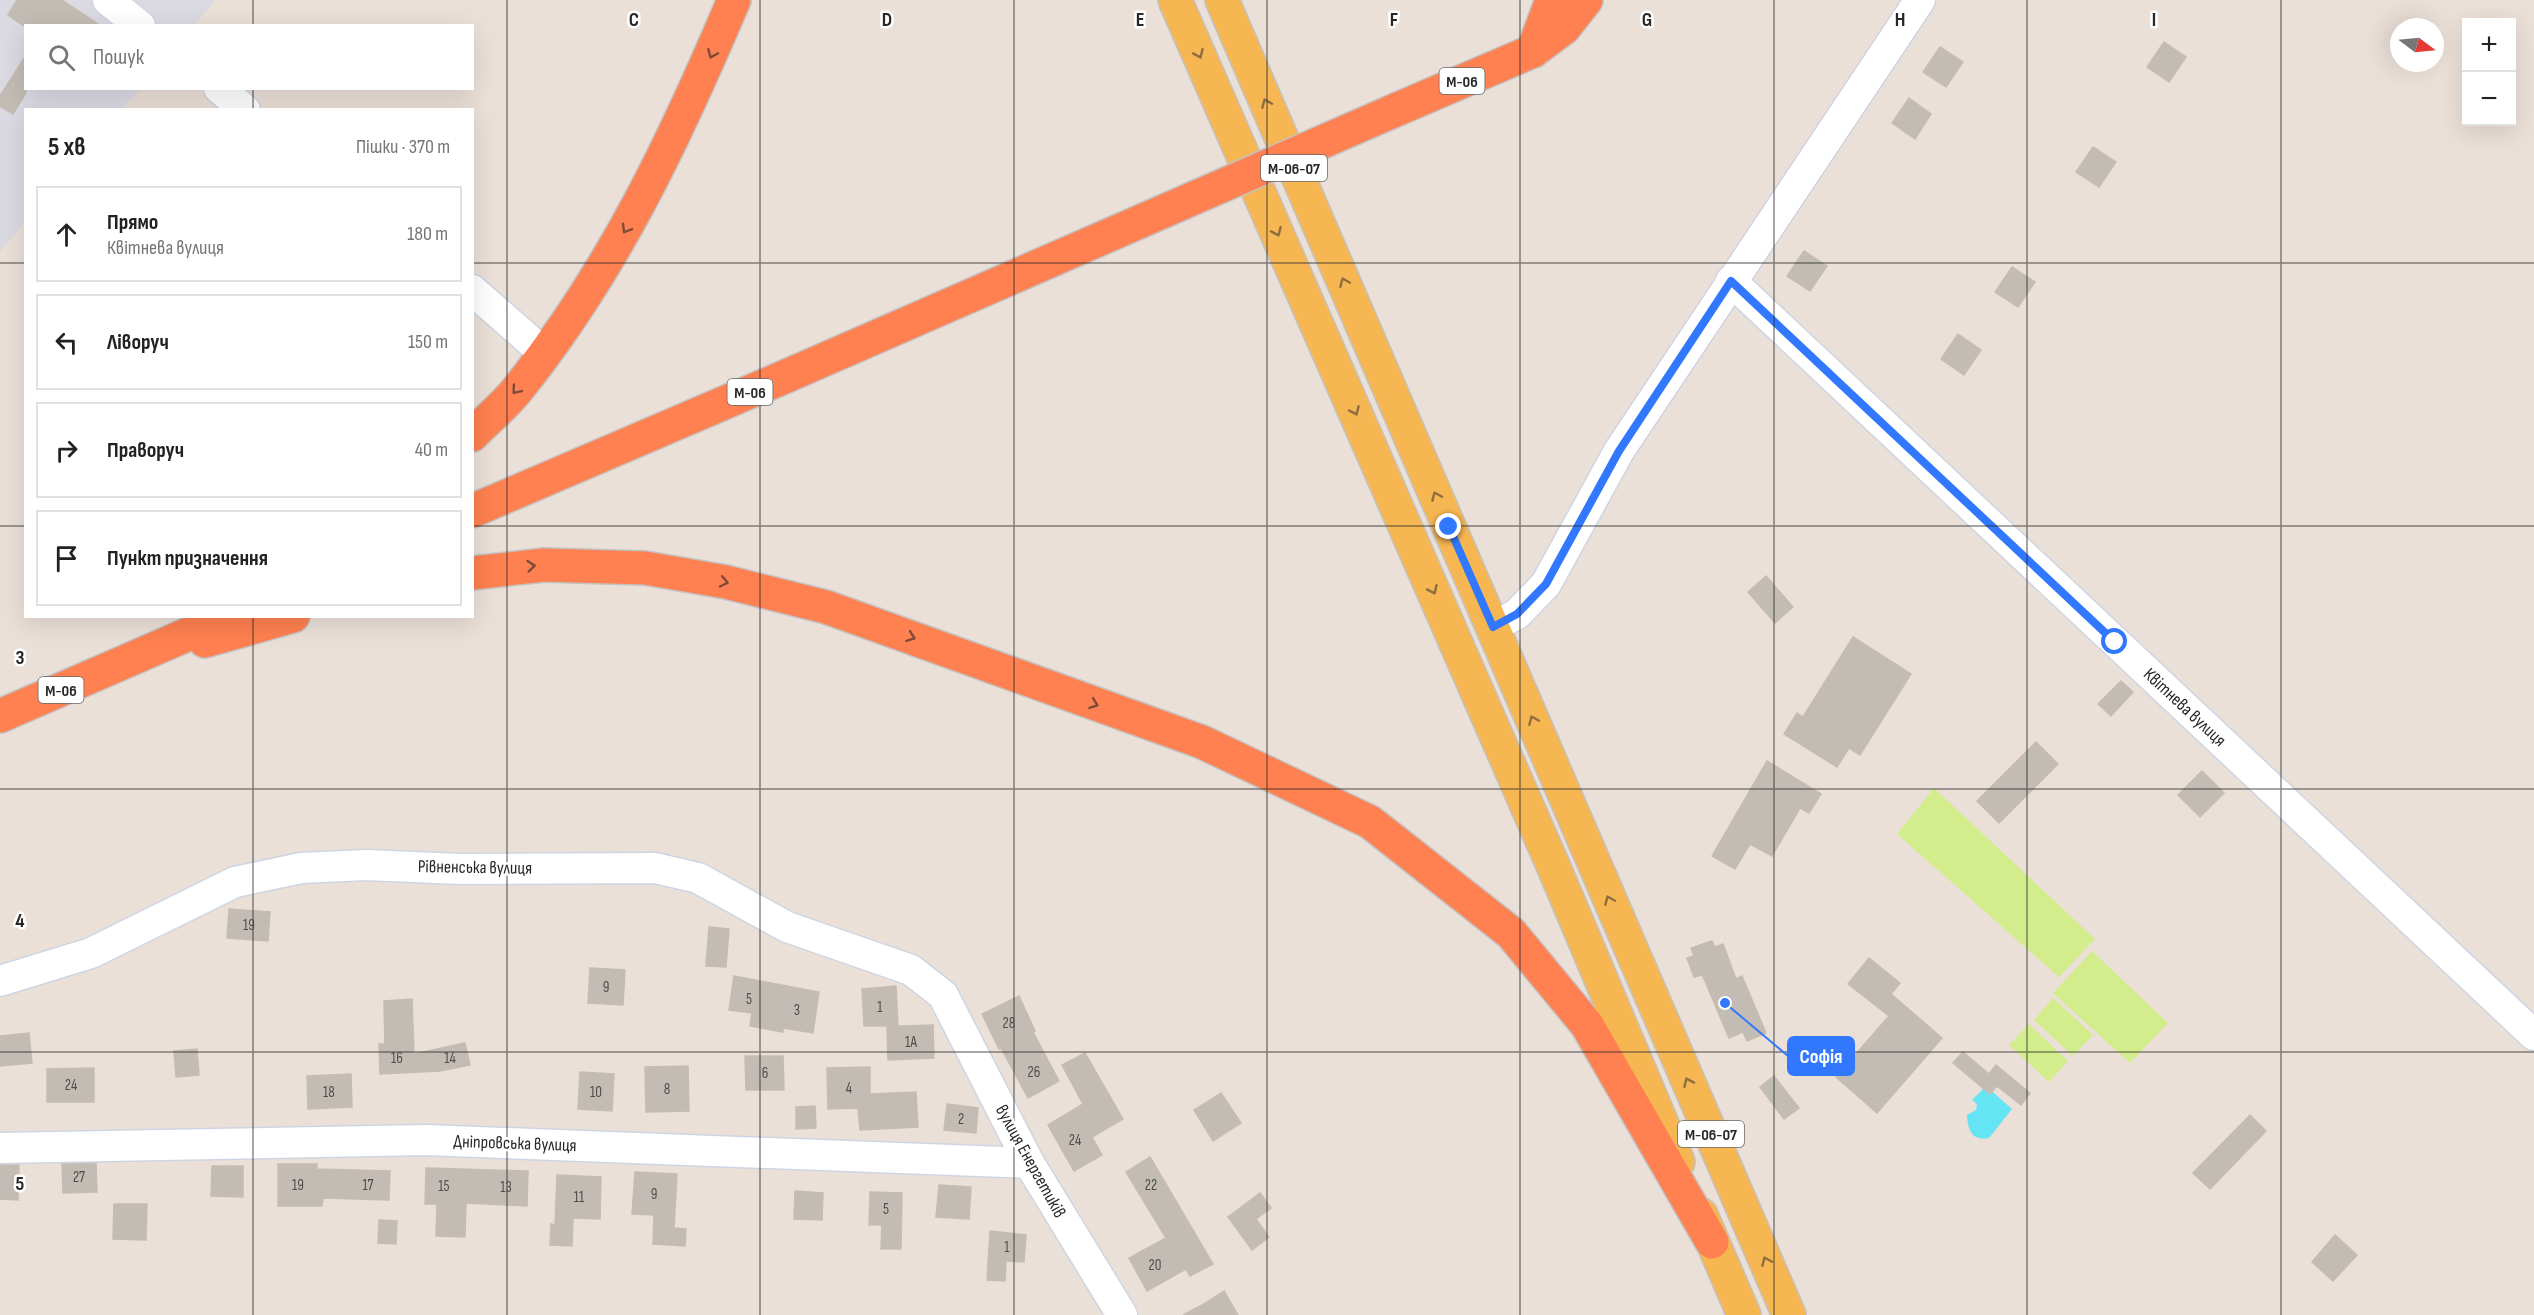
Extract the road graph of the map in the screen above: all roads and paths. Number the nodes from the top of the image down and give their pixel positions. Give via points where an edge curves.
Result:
1 (108, 0) edge
2 (734, 0) edge
3 (1175, 0) edge
4 (1222, 0) edge
5 (1552, 0) edge
6 (1586, 0) edge
7 (1920, 0) edge
8 (138, 24) edge
9 (1533, 51) junction
10 (221, 90) edge
11 (243, 108) edge
12 (1731, 281) junction
13 (474, 292) edge
14 (545, 354) junction
15 (474, 433) edge
16 (474, 509) edge
17 (474, 573) edge
18 (203, 618) edge
19 (225, 618) edge
20 (286, 618) edge
21 (1493, 627) junction
22 (123, 663) junction
23 (0, 716) edge
24 (0, 981) edge
25 (946, 999) joint
26 (2534, 1035) edge
27 (0, 1148) edge
28 (1029, 1163) junction
29 (1712, 1242) junction
30 (1122, 1315) edge
31 (1744, 1315) edge
32 (1789, 1315) edge

1 - 8 street
2 -> 14 highway via 695,93 643,200 602,272
3 -> 29 main road, М-06-07 via 1555,870
21 -> 4 main road, М-06-07
5 - 9 highway
6 - 9 highway, М-06 via 1564,27
7 - 12 street
9 - 16 highway, М-06, bridge
10 - 11 street
12 - 21 street via 1619,451 1546,584 1517,614
12 - 26 street, Квітнева вулиця
13 - 14 street
14 -> 15 highway via 516,392
17 -> 29 highway via 544,565 645,568 726,582 826,607 1202,742 1370,822 1511,933 1587,1025
18 - 22 highway, М-06
19 - 22 highway, М-06
20 - 22 highway
32 -> 21 main road, М-06-07
22 - 23 highway, М-06
24 - 25 street, Рівненська вулиця via 91,953 235,882 301,867 655,867 698,878 787,927 911,970
25 - 28 street, вулиця Енергетиків
27 - 28 street, Дніпровська вулиця via 426,1140
28 - 30 street, вулиця Енергетиків
29 - 31 main road, М-06-07

